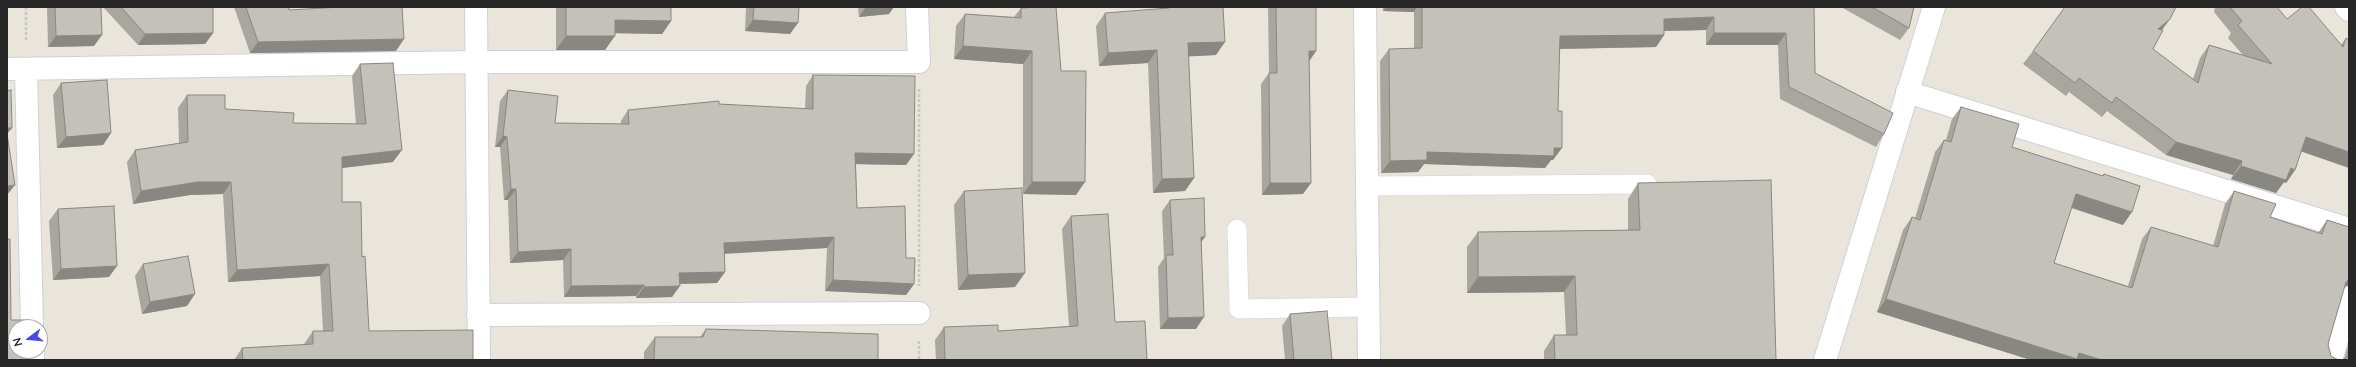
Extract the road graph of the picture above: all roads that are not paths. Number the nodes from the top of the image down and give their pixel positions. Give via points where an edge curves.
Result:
1 (476, 7) edge
2 (917, 7) edge
3 (1365, 7) edge
4 (1934, 7) edge
5 (2346, 7) edge
6 (2349, 10) edge
7 (477, 62) junction
8 (17, 69) edge
9 (1907, 92) junction
10 (1647, 184) edge
11 (1368, 186) junction
12 (1237, 228) dead end
13 (2349, 228) edge
14 (2349, 298) edge
15 (1367, 308) junction
16 (919, 313) road end
17 (478, 315) junction
18 (32, 319) edge
19 (479, 360) edge
20 (1368, 360) edge
21 (1825, 360) edge
22 (2331, 360) edge

1 - 7 street
2 - 7 street via 919,62
3 - 11 street
4 - 9 street
5 - 6 street
7 - 8 street
7 - 17 street
8 - 18 street
9 - 13 street
9 - 21 street
10 - 11 lane
11 - 15 street
12 - 15 lane via 1239,309
14 - 22 street
15 - 20 street
16 - 17 street
17 - 19 street

